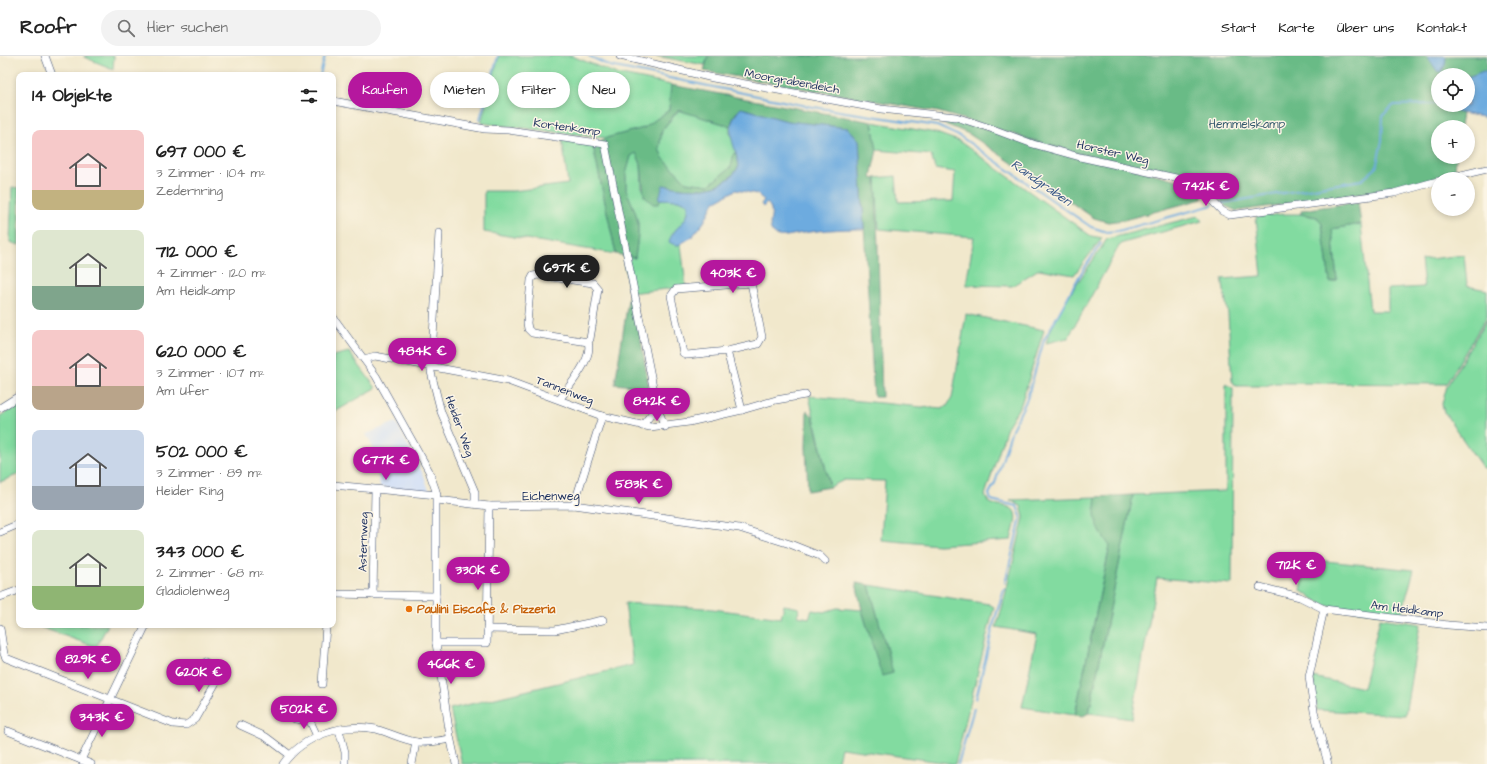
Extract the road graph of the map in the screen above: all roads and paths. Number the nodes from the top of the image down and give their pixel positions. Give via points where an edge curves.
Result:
1 (45, 56) edge
2 (620, 56) edge
3 (51, 72) edge
4 (336, 102) edge
5 (938, 115) joint
6 (1487, 168) edge
7 (1471, 172) edge
8 (1431, 183) edge
9 (439, 233) dead end
10 (336, 321) edge
11 (588, 342) junction
12 (727, 351) junction
13 (364, 359) junction
14 (431, 367) junction
15 (805, 395) dead end
16 (16, 398) edge
17 (560, 399) junction
18 (657, 407) junction
19 (0, 408) edge
20 (742, 410) junction
21 (602, 416) junction
22 (642, 426) junction
23 (665, 427) junction
24 (336, 485) edge
25 (375, 490) junction
26 (437, 498) junction
27 (475, 504) junction
28 (489, 506) junction
29 (574, 506) junction
30 (16, 525) edge
31 (0, 532) edge
32 (825, 561) dead end
33 (1260, 587) dead end
34 (16, 591) edge
35 (336, 594) edge
36 (373, 595) junction
37 (436, 596) junction
38 (0, 597) edge
39 (1324, 609) junction
40 (602, 620) dead end
41 (0, 628) edge
42 (145, 628) edge
43 (326, 628) edge
44 (1487, 628) edge
45 (487, 629) junction
46 (436, 643) junction
47 (205, 662) dead end
48 (322, 684) dead end
49 (110, 700) junction
50 (295, 719) dead end
51 (240, 725) dead end
52 (339, 730) junction
53 (8, 731) dead end
54 (317, 736) junction
55 (450, 739) junction
56 (416, 742) junction
57 (290, 755) junction
58 (81, 760) junction
59 (91, 764) edge
60 (283, 764) edge
61 (345, 764) edge
62 (412, 764) edge
63 (456, 764) edge
64 (1328, 764) edge

1 - 3 street
2 - 5 street, Moorgrabendeich via 728,81 881,109
4 - 18 street, Kortenkamp via 485,129 605,144
5 - 8 street, Horster Weg via 976,123 1033,144 1080,157 1194,182 1222,211 1230,215 1394,193
6 - 7 street
9 - 14 street, Heider Weg
10 - 13 street
11 - 11 street via 532,333 528,329 533,276 593,284 597,287
11 - 17 street via 586,360
12 - 12 street via 683,353 671,296 676,289 751,283 762,337 758,344
12 - 20 street
13 - 14 street, Tannenweg via 375,356
13 - 26 street via 429,471
14 - 17 street, Tannenweg via 508,381
14 - 27 street, Heider Weg via 441,412 475,492
15 - 20 street, Tannenweg
16 - 19 street
17 - 21 street, Tannenweg
18 - 22 street
18 - 23 street, Kortenkamp
20 - 23 street, Tannenweg
21 - 22 street, Tannenweg
21 - 29 street
22 - 23 street, Tannenweg
24 - 25 street, Eichenweg
25 - 26 street, Eichenweg
25 - 36 street, Asternweg
26 - 27 street, Eichenweg
26 - 37 street
27 - 28 street, Eichenweg
28 - 29 street, Eichenweg
28 - 45 street
29 - 32 street, Eichenweg via 739,528 790,544 820,556
30 - 31 street
33 - 39 street, Am Heidkamp via 1300,597
34 - 38 street
35 - 36 street
36 - 37 street
37 - 46 street
39 - 44 street, Am Heidkamp
39 - 64 street via 1309,677 1314,711
40 - 45 street via 555,630
41 - 49 street via 6,658
42 - 49 street
43 - 48 street
45 - 46 street via 487,643
46 - 55 street
47 - 49 street via 222,672 195,719 186,725 173,724
49 - 58 street
50 - 54 street via 310,720
51 - 57 street via 266,737
52 - 54 street
52 - 56 street via 368,728
52 - 61 street via 345,752
53 - 58 street
54 - 57 street
55 - 56 street
55 - 63 street
56 - 62 street
57 - 60 street
58 - 59 street

